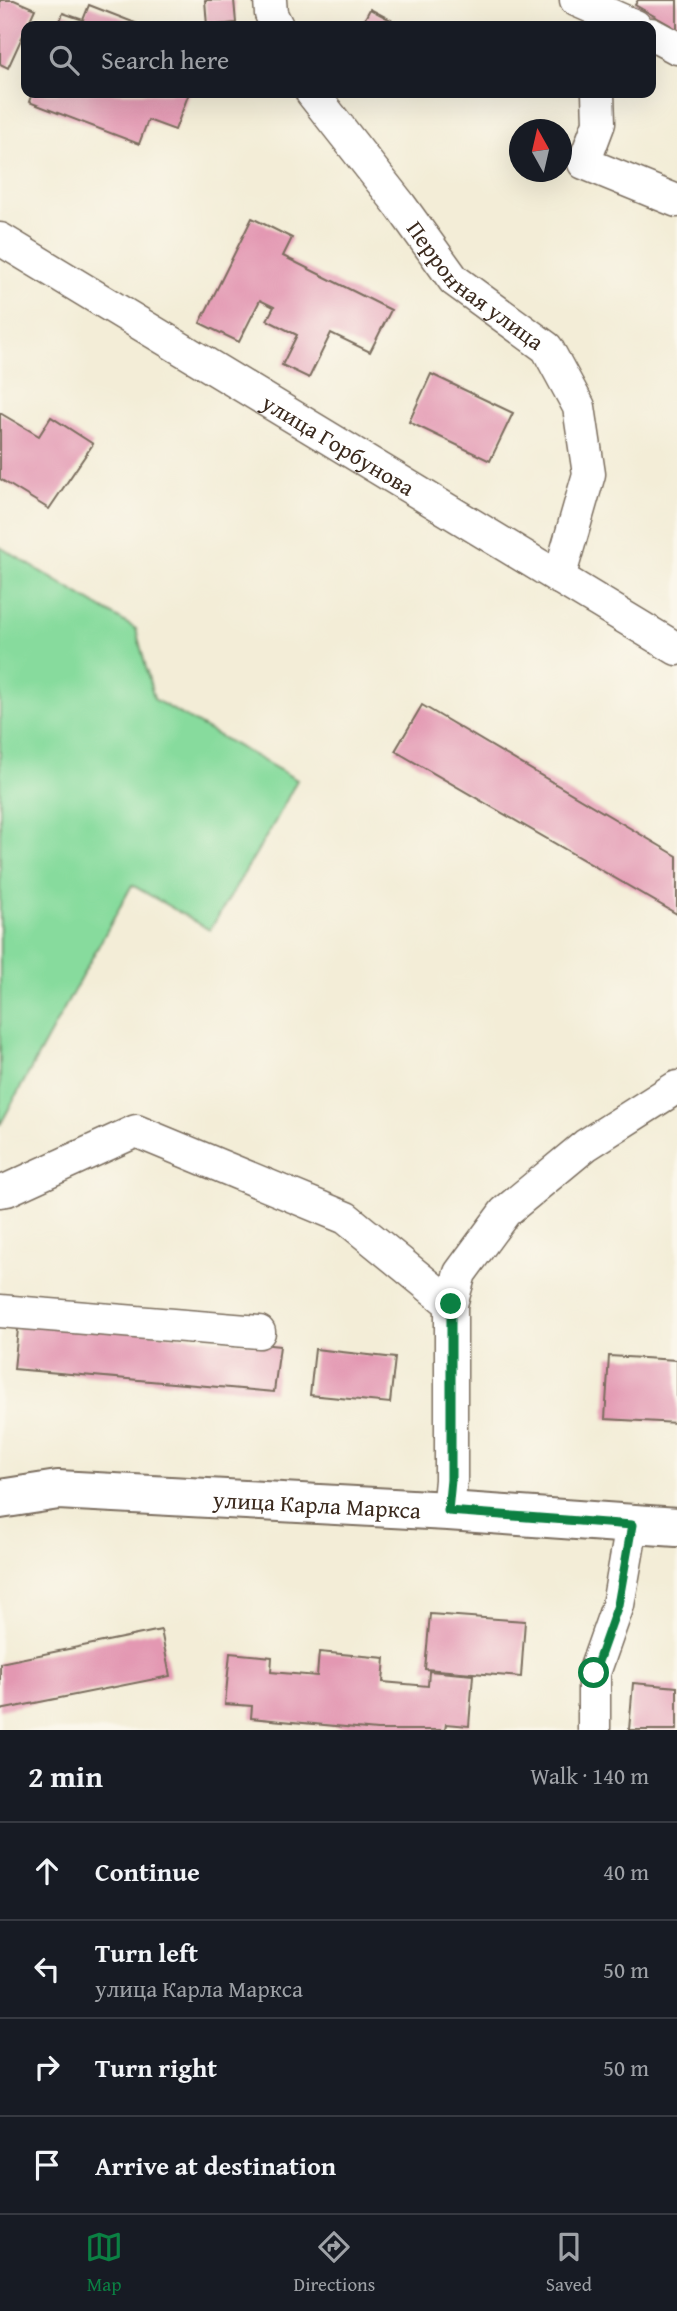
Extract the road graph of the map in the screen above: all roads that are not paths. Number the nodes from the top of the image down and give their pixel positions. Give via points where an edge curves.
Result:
1 (590, 12) edge
2 (619, 21) edge
3 (656, 37) edge
4 (677, 48) edge
5 (316, 98) edge
6 (598, 98) edge
7 (677, 201) edge
8 (0, 239) edge
9 (559, 578) junction
10 (677, 649) edge
11 (677, 1087) edge
12 (2, 1196) edge
13 (451, 1304) junction
14 (0, 1311) edge
15 (259, 1332) dead end
16 (0, 1478) edge
17 (58, 1490) junction
18 (0, 1499) edge
19 (448, 1511) junction
20 (632, 1525) junction
21 (677, 1527) edge
22 (594, 1730) edge

1 - 2 street
3 - 4 street
5 - 9 street, Перронная улица via 454,280 547,348 579,407 589,474
6 - 7 street via 598,123 584,163
8 - 9 street, улица Горбунова
9 - 10 street, улица Горбунова
11 - 13 street via 586,1145 505,1212 460,1273
12 - 13 street via 136,1131 346,1219
13 - 19 street
14 - 15 street
16 - 17 street
17 - 18 main road, улица Карла Маркса
17 - 19 main road, улица Карла Маркса
19 - 20 main road, улица Карла Маркса
20 - 21 main road, улица Карла Маркса
20 - 22 street via 618,1605 594,1673

